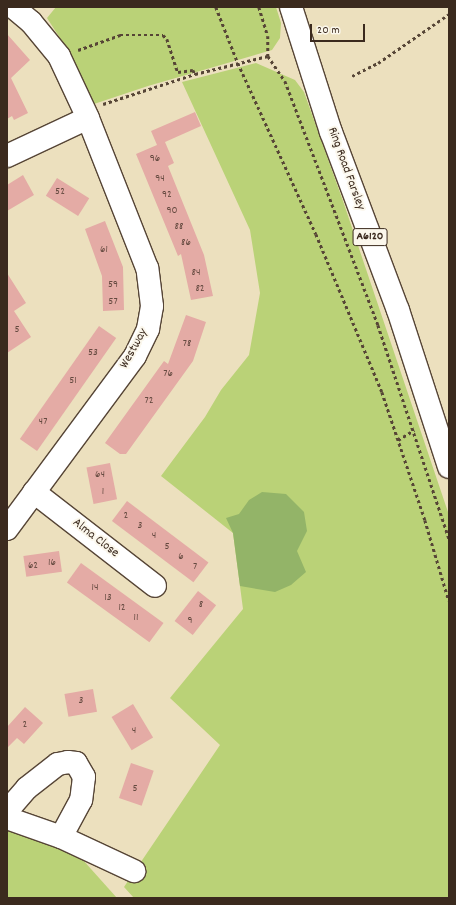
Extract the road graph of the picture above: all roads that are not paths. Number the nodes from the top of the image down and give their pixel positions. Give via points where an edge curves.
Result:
1 (13, 7) edge
2 (291, 7) edge
3 (86, 114) junction
4 (7, 156) edge
5 (449, 467) edge
6 (34, 492) junction
7 (7, 529) edge
8 (155, 586) dead end
9 (7, 811) edge
10 (7, 818) edge
11 (62, 837) junction
12 (134, 871) dead end

1 - 3 main road, Westway via 31,22 59,56
2 - 5 main road, Ring Road Farsley / A6120 via 331,132 398,310
3 - 4 main road
3 - 6 main road, Westway via 147,268 152,306 148,329 135,356
6 - 7 main road, Westway
6 - 8 main road, Alma Close
9 - 11 main road via 41,775 58,764 76,763 84,777 81,800
10 - 11 main road
11 - 12 main road

